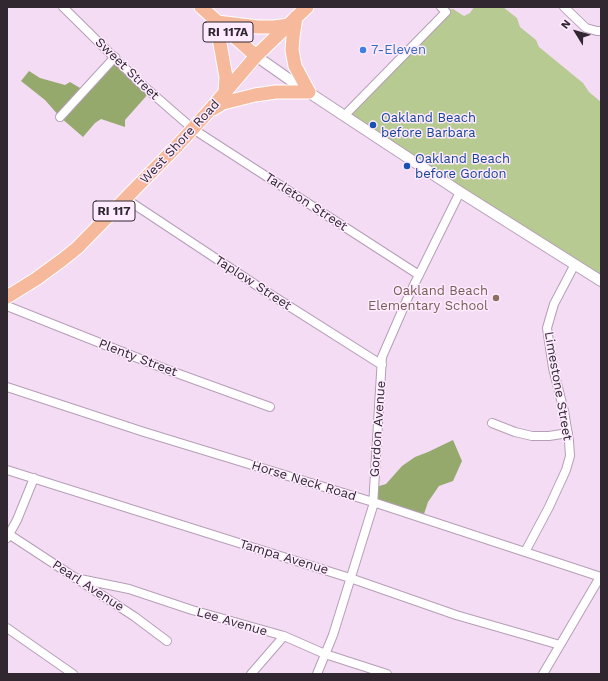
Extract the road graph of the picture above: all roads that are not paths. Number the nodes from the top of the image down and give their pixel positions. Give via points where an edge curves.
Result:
1 (64, 7) edge
2 (201, 7) edge
3 (307, 7) edge
4 (564, 7) edge
5 (444, 9) edge
6 (293, 21) junction
7 (217, 22) junction
8 (601, 31) edge
9 (256, 56) junction
10 (115, 58) junction
11 (225, 92) junction
12 (308, 92) junction
13 (210, 111) junction
14 (344, 116) junction
15 (60, 117) dead end
16 (193, 129) junction
17 (460, 192) junction
18 (126, 199) junction
19 (576, 264) junction
20 (419, 275) junction
21 (601, 281) edge
22 (9, 292) edge
23 (7, 306) edge
24 (382, 365) junction
25 (7, 387) edge
26 (270, 407) dead end
27 (492, 423) dead end
28 (568, 433) junction
29 (7, 470) edge
30 (34, 478) junction
31 (373, 502) junction
32 (8, 535) edge
33 (525, 552) junction
34 (601, 577) edge
35 (76, 578) junction
36 (350, 578) junction
37 (7, 628) edge
38 (284, 636) junction
39 (167, 641) dead end
40 (560, 646) junction
41 (325, 654) junction
42 (73, 674) edge
43 (251, 674) edge
44 (317, 674) edge
45 (387, 674) edge
46 (543, 674) edge

1 - 10 street, Sweet Street
2 - 7 main road, RI 117A
3 - 6 main road, West Shore Road / RI 117
4 - 8 street via 586,28
5 - 14 street
6 - 7 main road via 274,27
6 - 9 main road, West Shore Road / RI 117
6 - 12 main road via 292,50 295,66
7 - 9 main road, RI 117A
7 - 11 main road via 226,77
9 - 11 main road, West Shore Road / RI 117
9 - 12 street
10 - 15 street
10 - 16 street, Sweet Street
11 - 13 main road, West Shore Road / RI 117
12 - 13 main road via 254,95 224,103
12 - 14 street
13 - 16 main road, West Shore Road / RI 117
14 - 17 street
16 - 18 main road, West Shore Road / RI 117
16 - 20 street, Tarleton Street
17 - 19 street
17 - 20 street, Gordon Avenue
18 - 22 main road, West Shore Road / RI 117 via 62,260
18 - 24 street, Taplow Street via 262,290
19 - 21 street
19 - 28 street, Limestone Street via 554,304 547,328
20 - 24 street, Gordon Avenue via 382,358
23 - 26 street, Plenty Street via 168,370
24 - 31 street, Gordon Avenue
25 - 31 street, Horse Neck Road
27 - 28 street via 532,436
28 - 33 street, Limestone Street via 570,456 566,470
29 - 30 street, Tampa Avenue
30 - 32 street
30 - 36 street, Tampa Avenue
31 - 33 street, Horse Neck Road
31 - 36 street, Gordon Avenue
32 - 35 street, Pearl Avenue
33 - 34 street, Horse Neck Road
34 - 40 street
35 - 38 street, Lee Avenue via 129,588 192,610
35 - 39 street, Pearl Avenue
36 - 40 street, Tampa Avenue via 456,615
36 - 41 street, Gordon Avenue
37 - 42 street
38 - 41 street, Lee Avenue
38 - 43 street
40 - 46 street
41 - 44 street, Gordon Avenue
41 - 45 street, Lee Avenue

